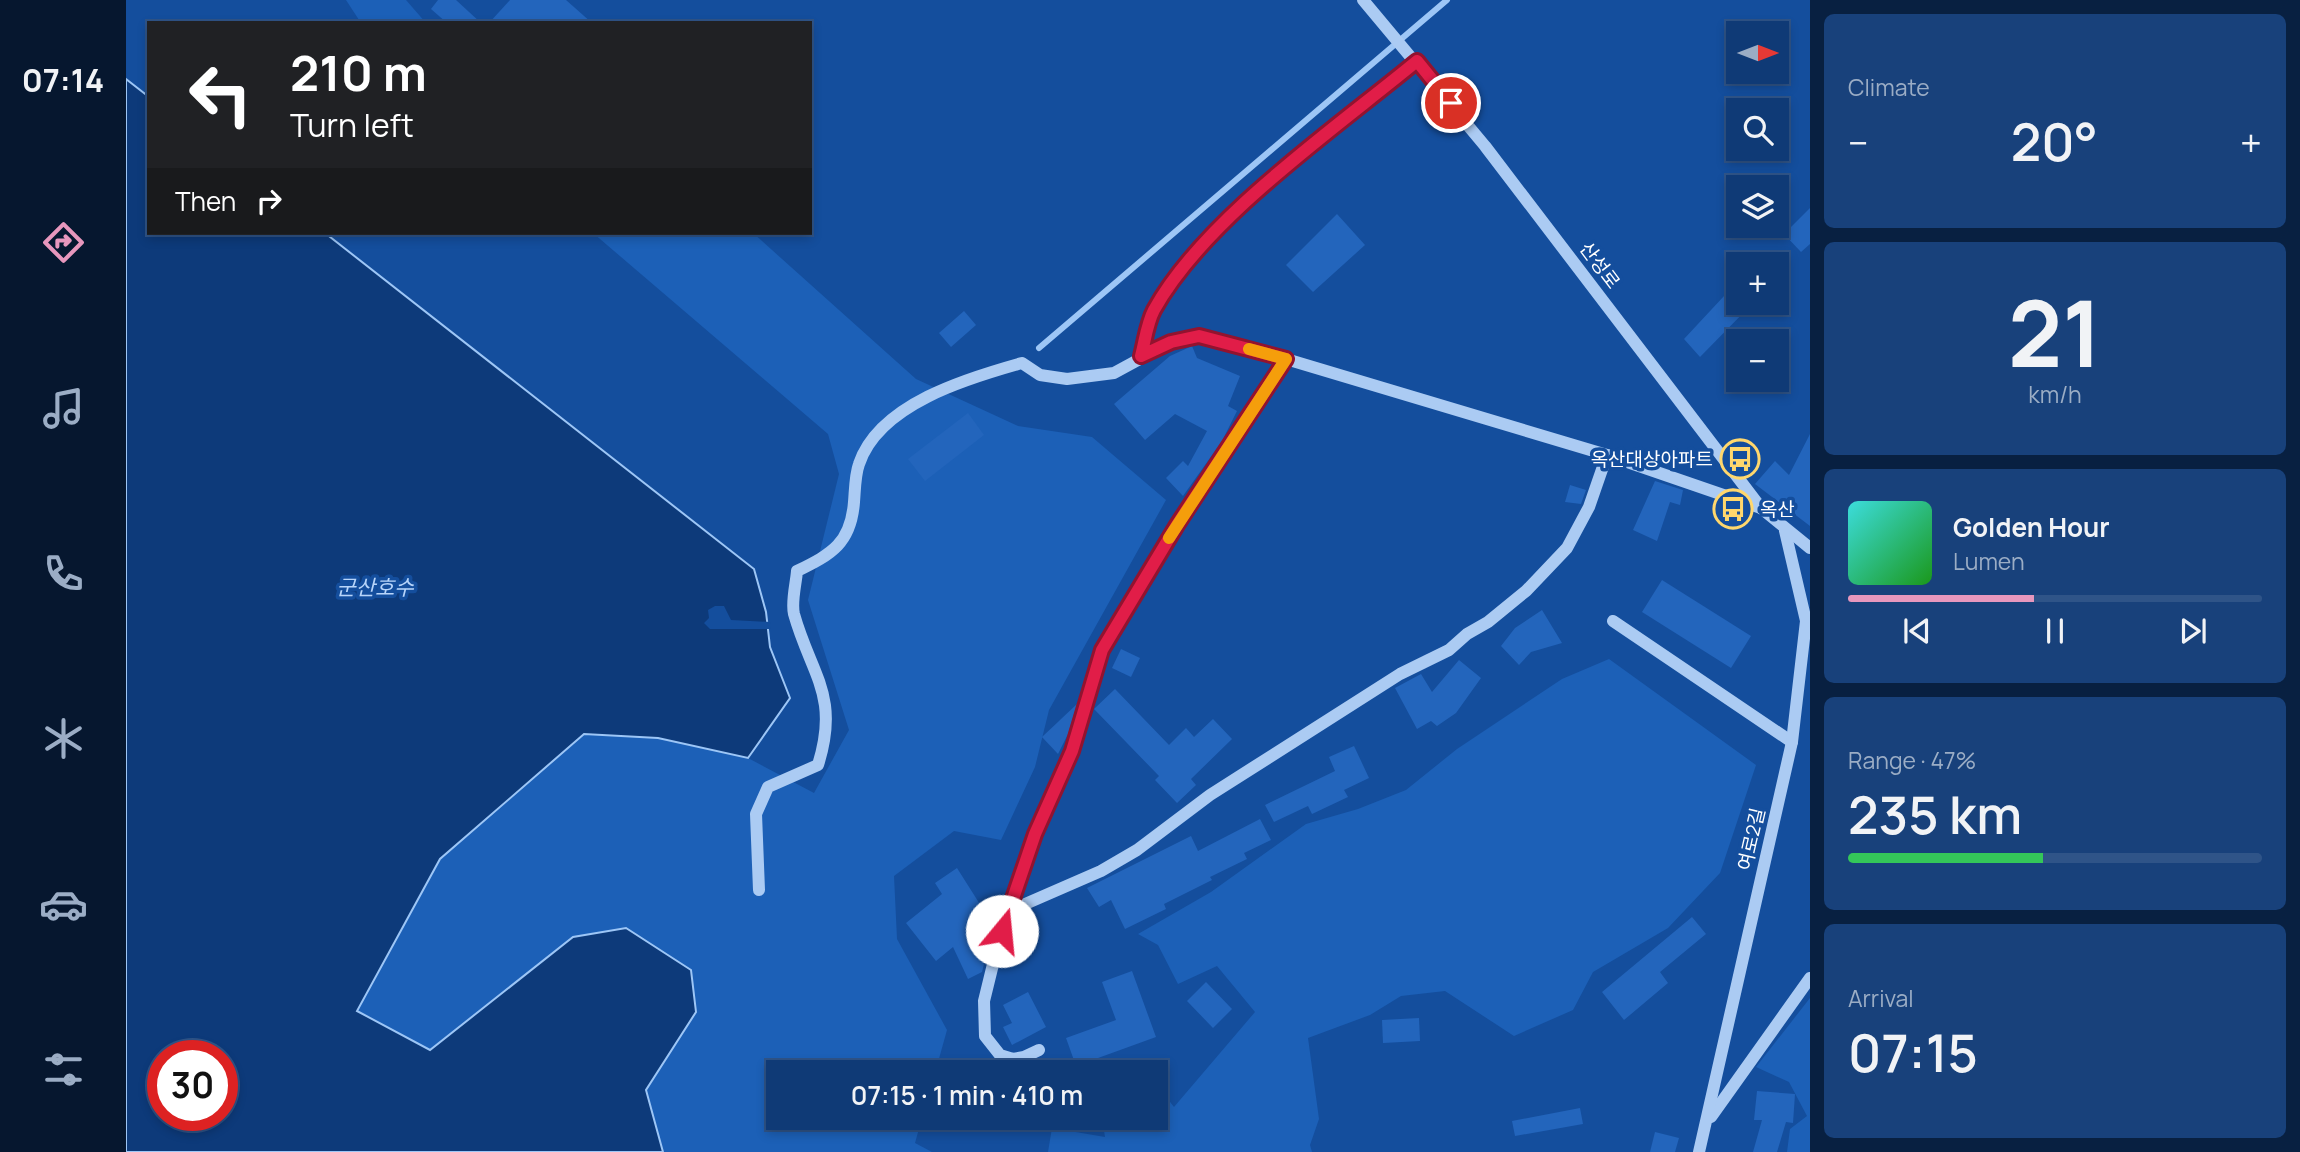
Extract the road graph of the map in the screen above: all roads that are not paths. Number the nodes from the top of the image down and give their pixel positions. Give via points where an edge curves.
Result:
1 (1363, 0) edge
2 (1417, 61) junction
3 (1141, 356) junction
4 (1286, 359) junction
5 (1607, 455) junction
6 (1761, 508) junction
7 (1786, 531) junction
8 (1810, 548) edge
9 (1613, 621) dead end
10 (1792, 742) junction
11 (759, 890) dead end
12 (1009, 911) junction
13 (1810, 978) edge
14 (1039, 1050) dead end
15 (1706, 1124) junction
16 (1699, 1152) edge

1 - 2 street, 산성로
2 - 3 street via 1197,248 1153,311
2 - 6 street, 산성로
3 - 4 street via 1199,336
3 - 11 street via 1114,373 1067,379 1040,375 1022,363 970,377 895,417 874,439 859,464 846,536 827,556 797,571 793,612 822,682 827,736 818,765 768,787 756,814
4 - 5 street
4 - 12 street via 1102,650 1072,751 1035,834
5 - 6 street
5 - 12 street via 1590,507 1567,548 1488,622 1210,795 1137,850
6 - 7 street, 산성로
7 - 8 street, 산성로
7 - 10 street, 여로2길 via 1806,621
9 - 10 street
10 - 15 street, 여로2길
12 - 14 street via 984,1001 985,1036 1000,1055 1013,1059
13 - 15 street
15 - 16 street, 여로2길

